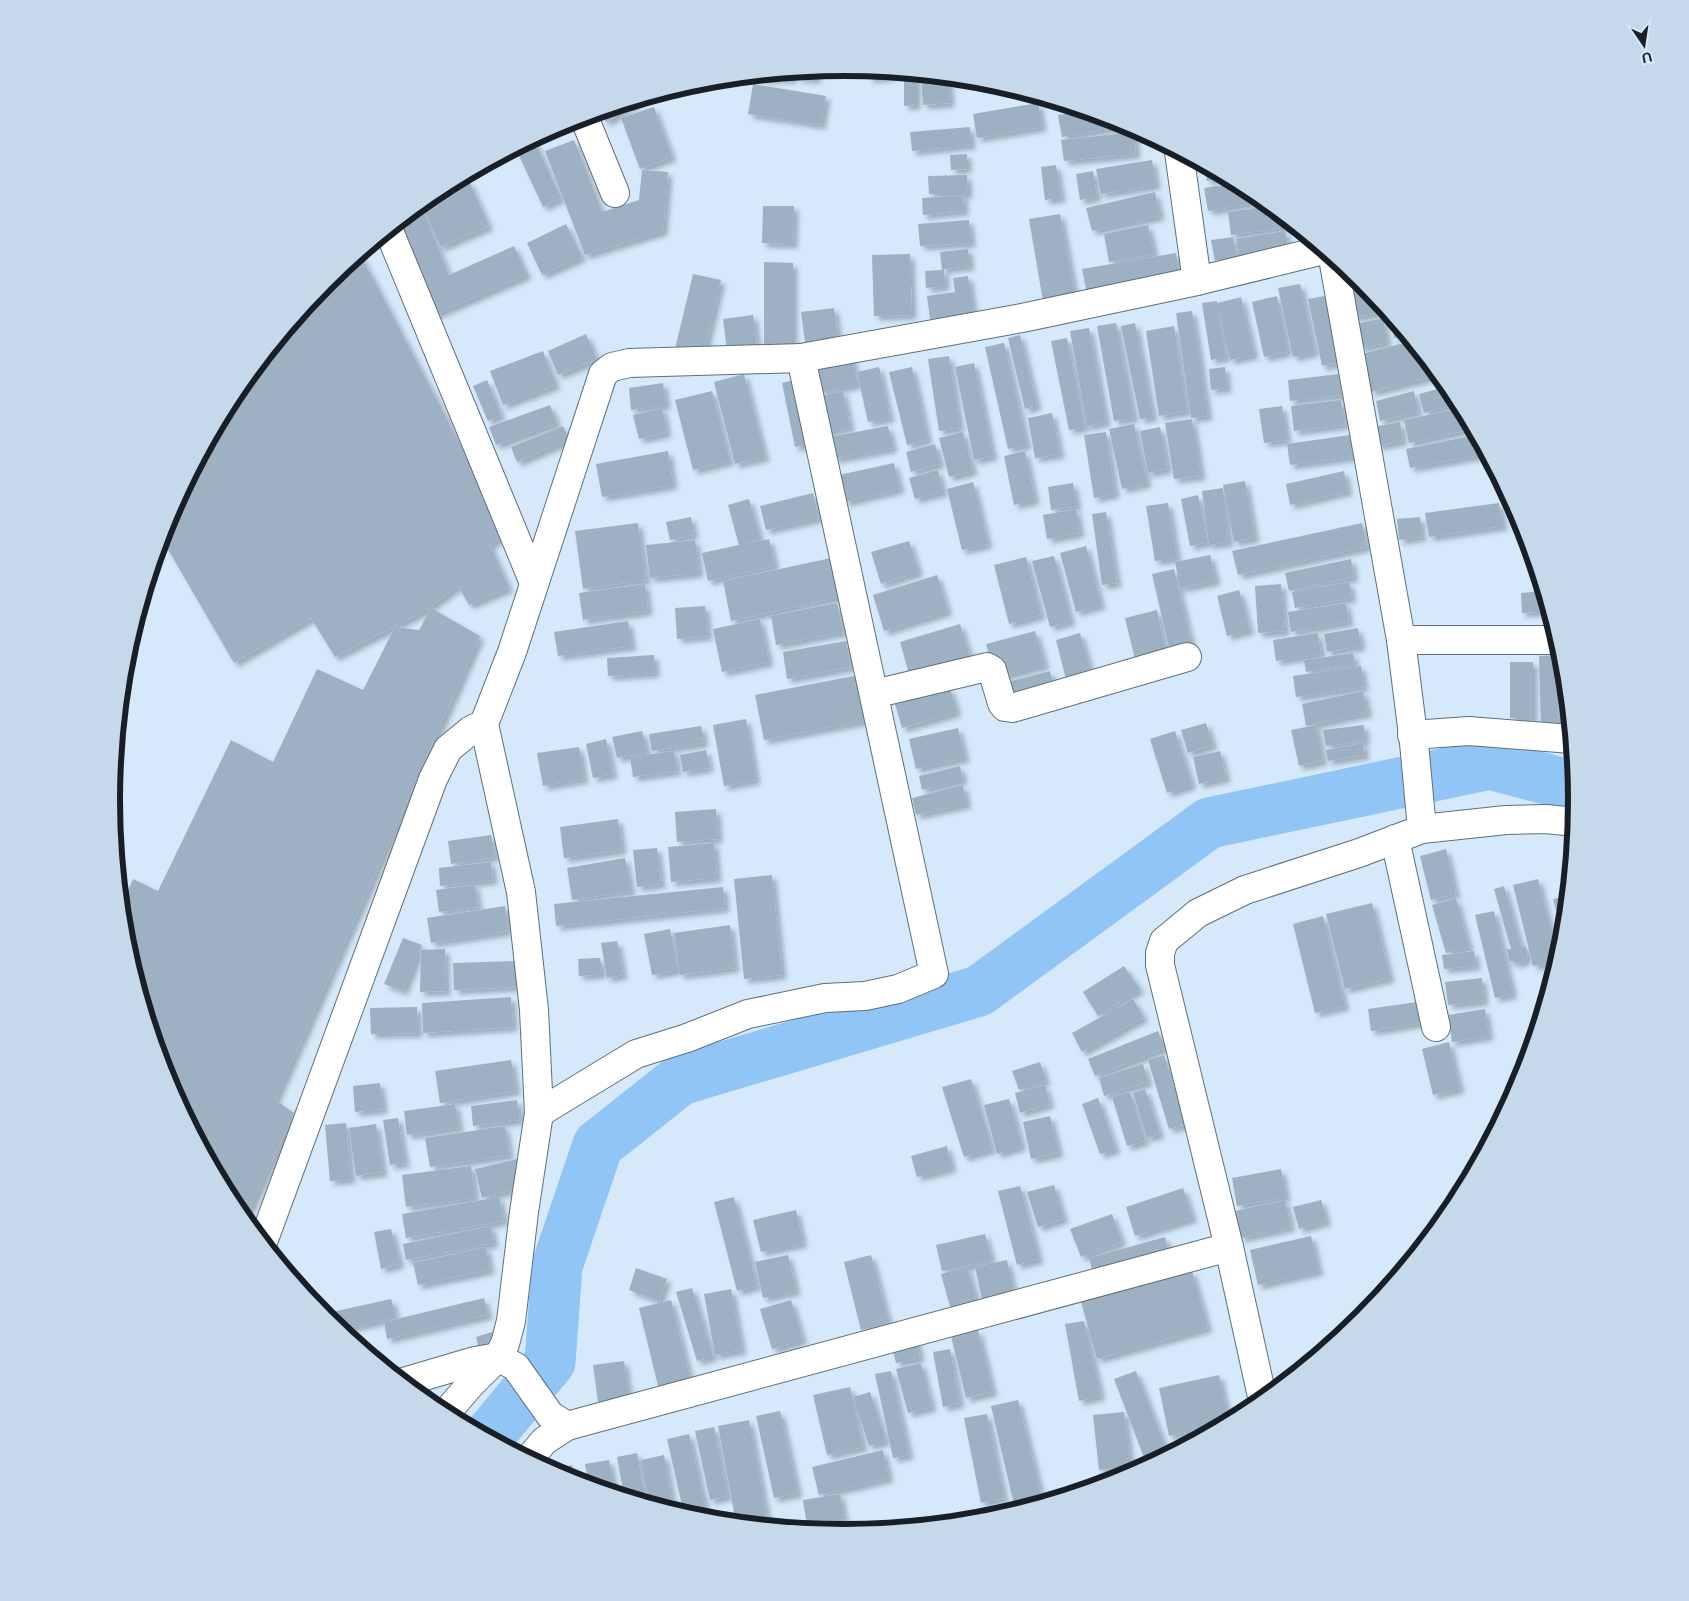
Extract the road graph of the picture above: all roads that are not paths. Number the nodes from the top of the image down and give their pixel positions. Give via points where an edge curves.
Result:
1 (587, 124) edge
2 (1180, 159) edge
3 (615, 193) dead end
4 (391, 236) edge
5 (1317, 252) edge
6 (1335, 268) edge
7 (1197, 281) junction
8 (801, 358) junction
9 (534, 583) junction
10 (1401, 640) junction
11 (1550, 640) edge
12 (1187, 657) dead end
13 (874, 694) junction
14 (484, 724) junction
15 (1566, 739) edge
16 (1413, 744) junction
17 (1568, 821) edge
18 (1421, 822) junction
19 (1394, 839) junction
20 (1436, 1026) dead end
21 (539, 1113) junction
22 (266, 1235) edge
23 (1229, 1247) junction
24 (507, 1362) junction
25 (411, 1380) edge
26 (1261, 1393) edge
27 (450, 1408) edge
28 (558, 1420) junction
29 (533, 1454) edge

1 - 3 street
2 - 7 street
4 - 9 street
5 - 7 street
6 - 10 street
7 - 8 street via 1022,318
8 - 9 street via 629,363 607,370 600,382
8 - 13 street
9 - 14 street
10 - 11 street
10 - 16 street
12 - 13 street via 1012,708 1004,707 992,670 987,667
13 - 21 street via 934,974 873,994 825,998 748,1014 636,1054
14 - 21 street via 521,892 534,1010
14 - 22 street via 448,749 433,779
15 - 16 street via 1469,731
16 - 18 street
17 - 18 street
18 - 19 street
19 - 20 street
19 - 23 street via 1245,890 1198,913 1161,946 1160,965
21 - 24 street via 511,1321 505,1344
23 - 26 street
23 - 28 street
24 - 25 street via 475,1361
24 - 27 street via 470,1385
24 - 28 street
28 - 29 street

